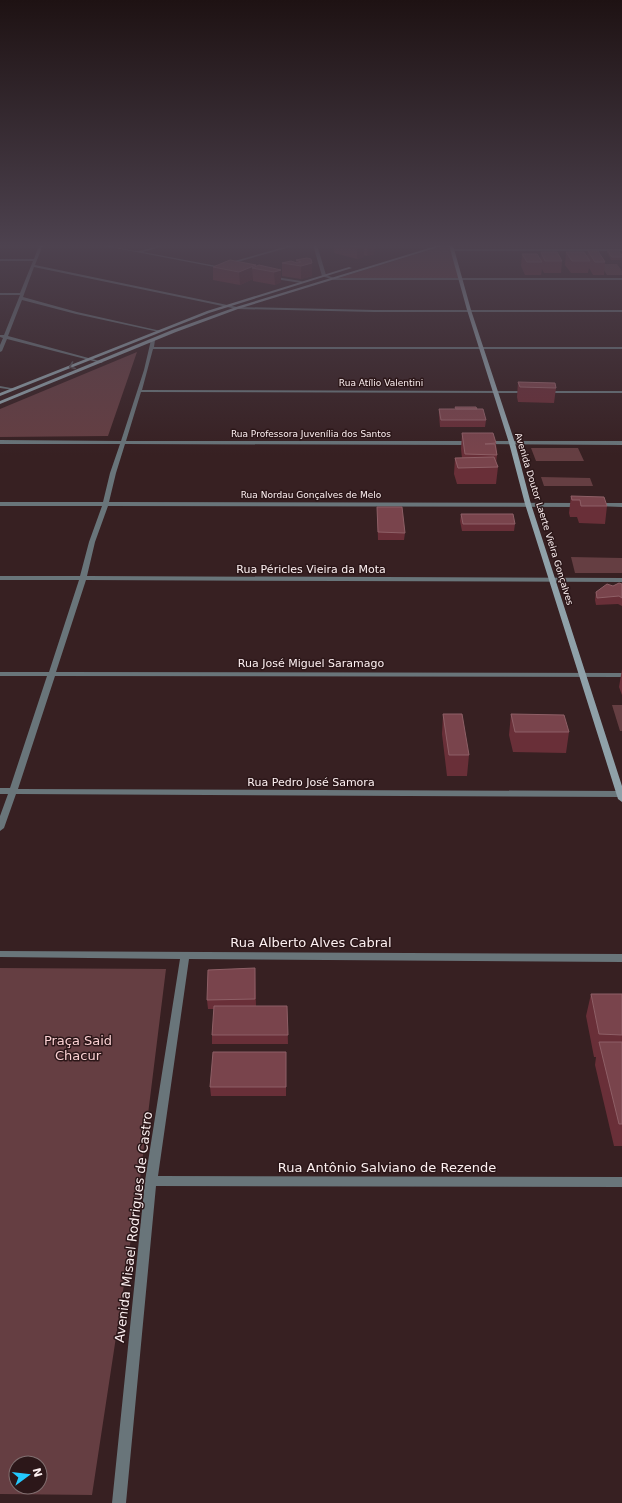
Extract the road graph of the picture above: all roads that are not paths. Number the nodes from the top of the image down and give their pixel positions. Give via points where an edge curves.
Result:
1 (12, 315) edge
2 (86, 315) edge
3 (202, 315) edge
4 (217, 315) edge
5 (470, 315) edge
6 (158, 331) junction
7 (2, 336) edge
8 (153, 344) junction
9 (480, 348) junction
10 (622, 348) edge
11 (0, 351) edge
12 (90, 359) junction
13 (100, 362) junction
14 (0, 387) edge
15 (14, 389) junction
16 (140, 391) junction
17 (494, 392) junction
18 (534, 392) edge
19 (542, 392) edge
20 (622, 392) edge
21 (0, 395) edge
22 (0, 403) edge
23 (0, 442) edge
24 (122, 442) junction
25 (512, 443) junction
26 (622, 443) edge
27 (0, 504) edge
28 (106, 504) junction
29 (528, 504) junction
30 (583, 505) edge
31 (591, 505) edge
32 (622, 505) edge
33 (0, 578) edge
34 (83, 579) junction
35 (553, 580) junction
36 (622, 580) edge
37 (0, 674) edge
38 (52, 674) junction
39 (583, 675) junction
40 (622, 675) edge
41 (0, 791) edge
42 (13, 791) junction
43 (622, 796) edge
44 (0, 828) edge
45 (0, 954) edge
46 (185, 954) junction
47 (622, 958) edge
48 (151, 1181) junction
49 (622, 1182) edge
50 (119, 1503) edge

1 - 7 street
2 - 6 street
3 - 6 main road
4 - 8 main road via 174,331
5 - 9 main road, Avenida Doutor Laerte Vieira Gonçalves
6 - 12 main road
7 - 11 street
7 - 12 street
8 - 9 street
8 - 13 main road
8 - 16 street
9 - 10 street
9 - 17 main road, Avenida Doutor Laerte Vieira Gonçalves
12 - 13 street
12 -> 15 main road
13 - 22 main road
14 - 15 street
15 - 21 main road
16 - 17 street, Rua Atílio Valentini
16 - 24 street
17 - 18 street, Rua Atílio Valentini
17 - 25 main road, Avenida Doutor Laerte Vieira Gonçalves
19 - 20 street
23 - 24 street, Rua Professora Juvenília dos Santos
24 - 25 street, Rua Professora Juvenília dos Santos
24 - 28 street
25 - 26 street, Rua Professora Juvenília dos Santos
25 - 29 main road, Avenida Doutor Laerte Vieira Gonçalves
27 - 28 street, Rua Nordau Gonçalves de Melo
28 - 29 street, Rua Nordau Gonçalves de Melo
28 - 34 street via 92,542
29 - 30 street, Rua Nordau Gonçalves de Melo
29 - 35 main road, Avenida Doutor Laerte Vieira Gonçalves
31 - 32 street
33 - 34 street, Rua Péricles Vieira da Mota
34 - 35 street, Rua Péricles Vieira da Mota
34 - 38 street
35 - 36 street, Rua Péricles Vieira da Mota
35 - 39 main road, Avenida Doutor Laerte Vieira Gonçalves
37 - 38 street, Rua José Miguel Saramago
38 - 39 street, Rua José Miguel Saramago
38 - 42 street
39 - 40 street, Rua José Miguel Saramago
39 - 43 main road, Avenida Doutor Laerte Vieira Gonçalves
41 - 42 street, Rua Pedro José Samora
42 - 43 street, Rua Pedro José Samora
42 - 44 street
45 - 46 street, Rua Alberto Alves Cabral
46 - 47 street, Rua Alberto Alves Cabral
46 - 48 street, Avenida Misael Rodrigues de Castro
48 - 49 street, Rua Antônio Salviano de Rezende
48 - 50 street, Avenida Misael Rodrigues de Castro

